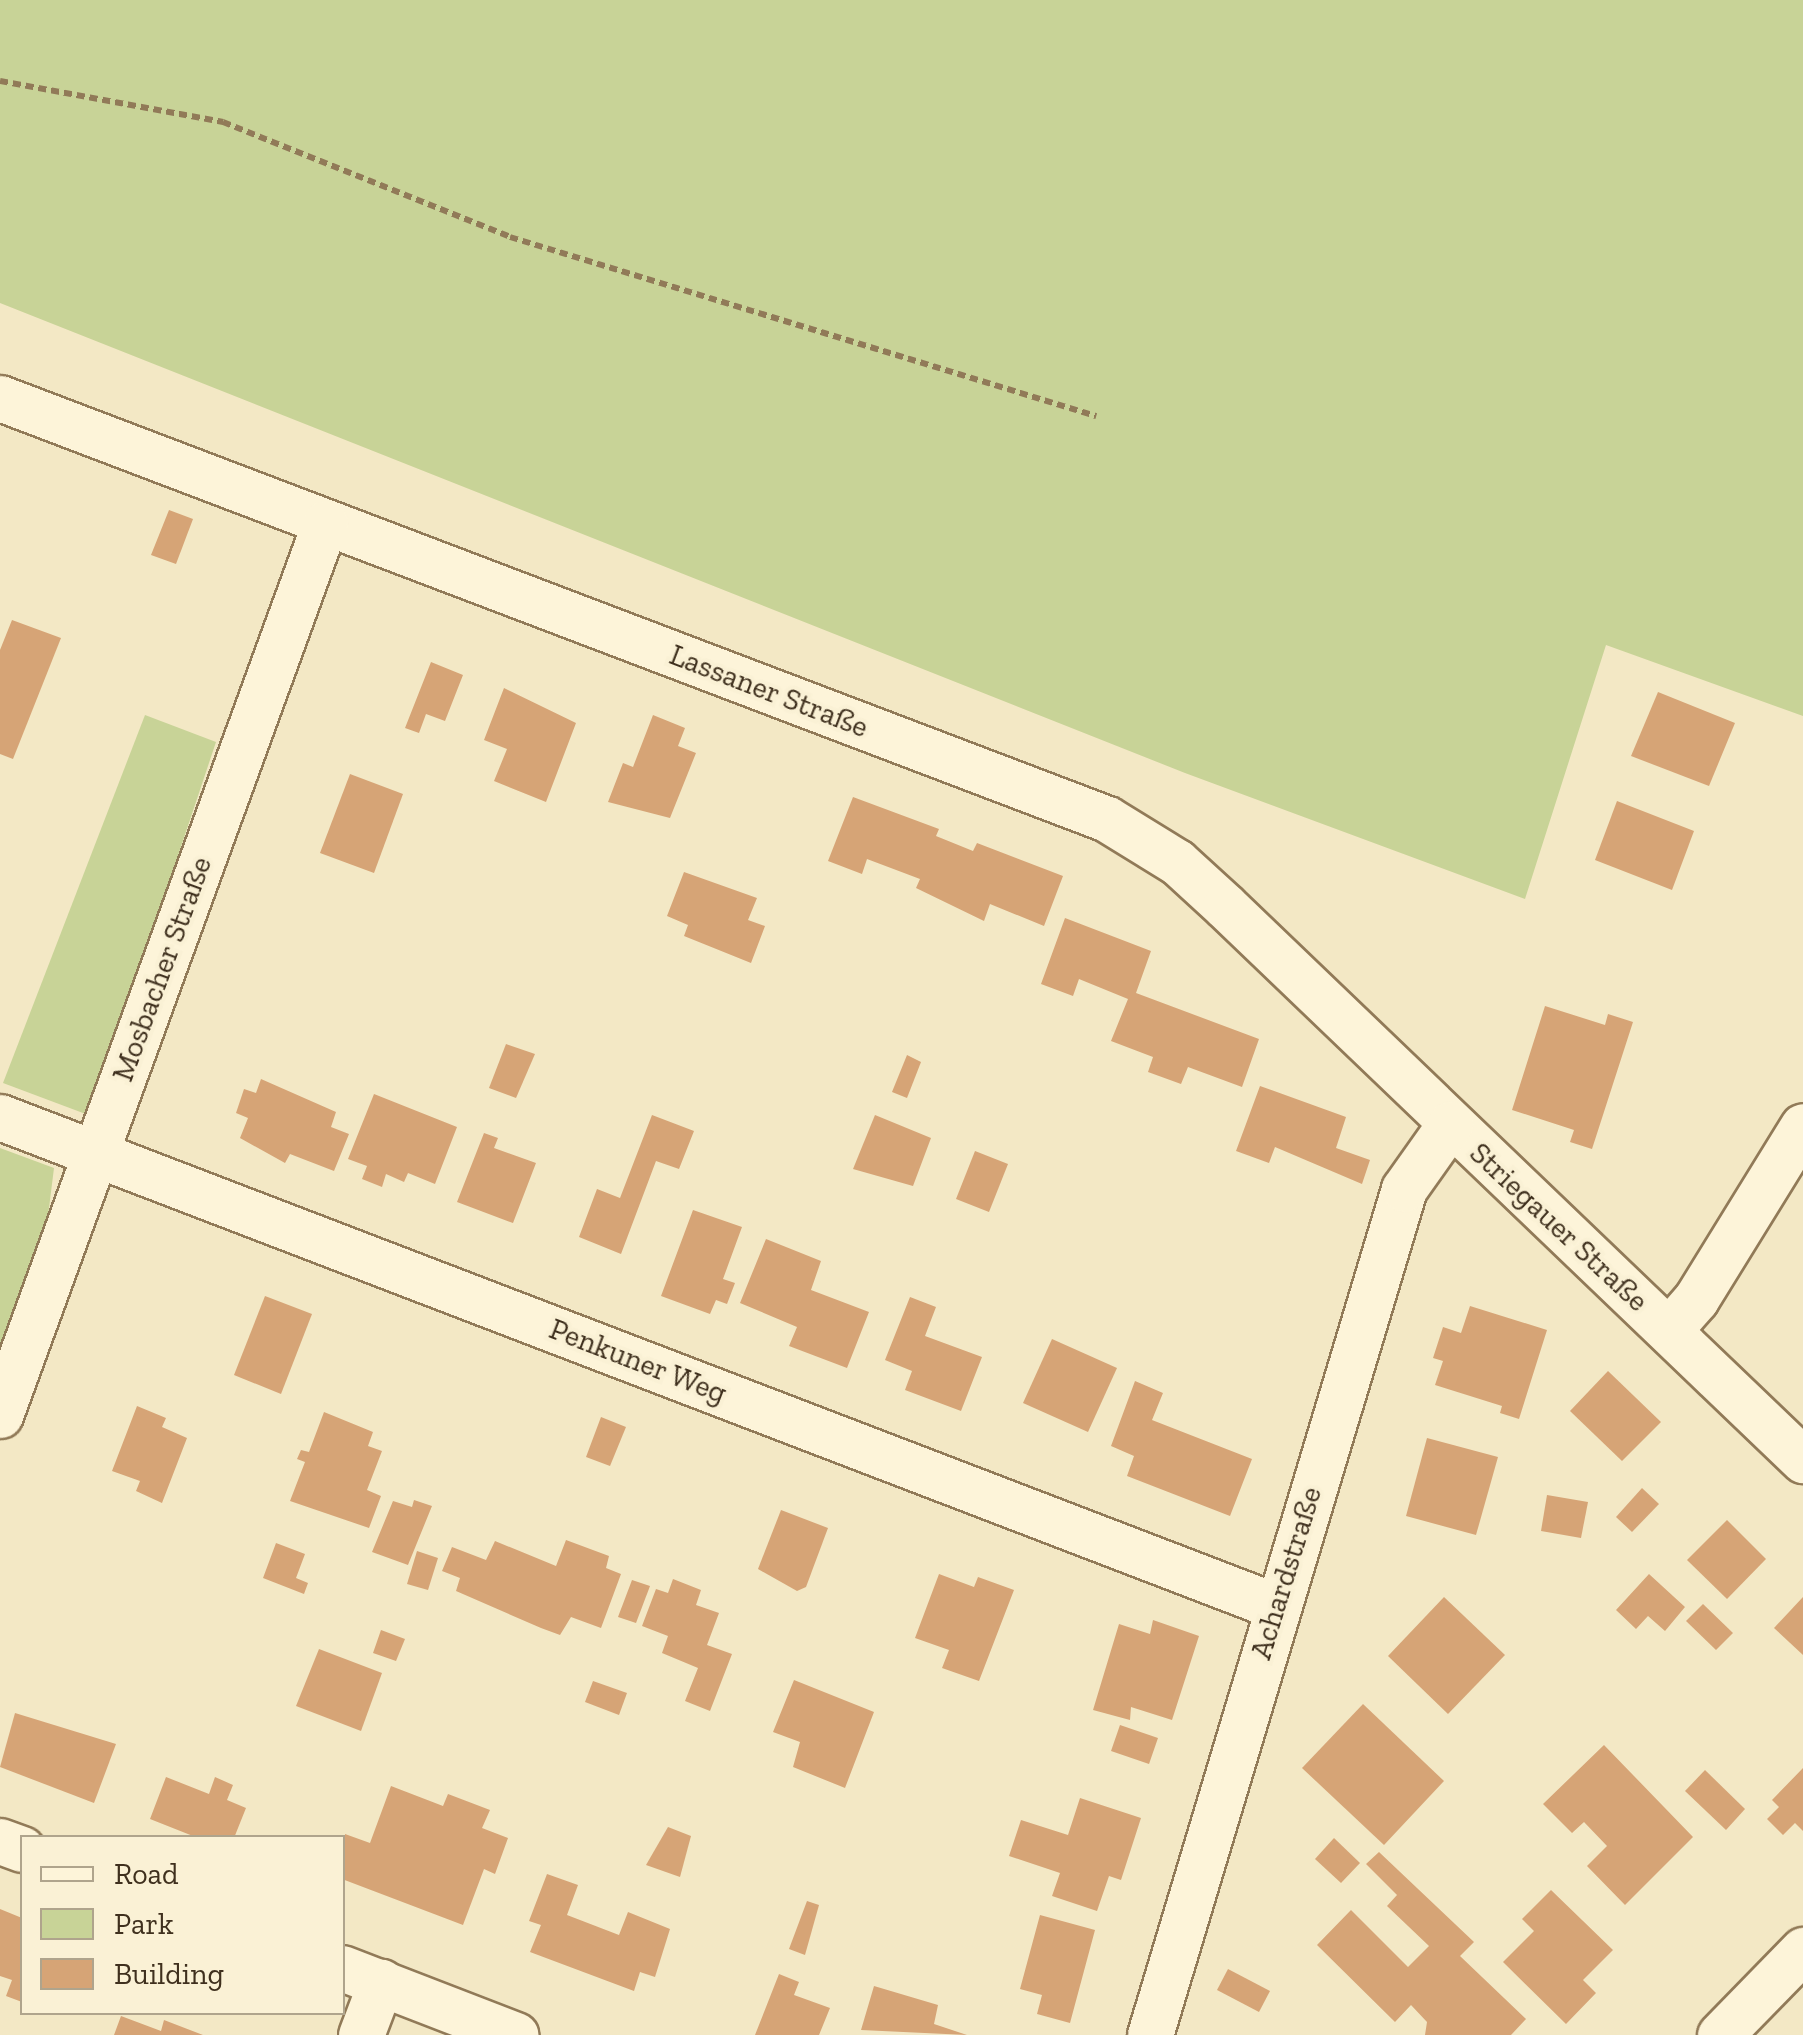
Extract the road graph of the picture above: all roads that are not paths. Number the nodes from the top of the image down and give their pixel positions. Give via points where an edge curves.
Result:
1 (0, 398) edge
2 (325, 523) junction
3 (0, 1116) edge
4 (1450, 1124) junction
5 (1803, 1126) edge
6 (94, 1153) junction
7 (1669, 1330) junction
8 (0, 1415) edge
9 (1803, 1460) edge
10 (1275, 1606) junction
11 (1803, 1950) edge
12 (362, 1975) edge
13 (360, 2035) edge
14 (516, 2035) edge
15 (1150, 2035) edge
16 (1720, 2035) edge

1 - 2 street, Lassaner Straße
2 - 4 street, Lassaner Straße via 1108,819 1177,862
2 - 6 street, Mosbacher Straße
3 - 6 street, Penkuner Weg
4 - 7 street, Striegauer Straße
4 - 10 street, Achardstraße via 1404,1188
5 - 7 street, Striegauer Straße via 1696,1299
6 - 8 street, Mosbacher Straße
6 - 10 street, Penkuner Weg
7 - 9 street, Striegauer Straße
10 - 15 street, Achardstraße
11 - 16 street
12 - 13 street
12 - 14 street

